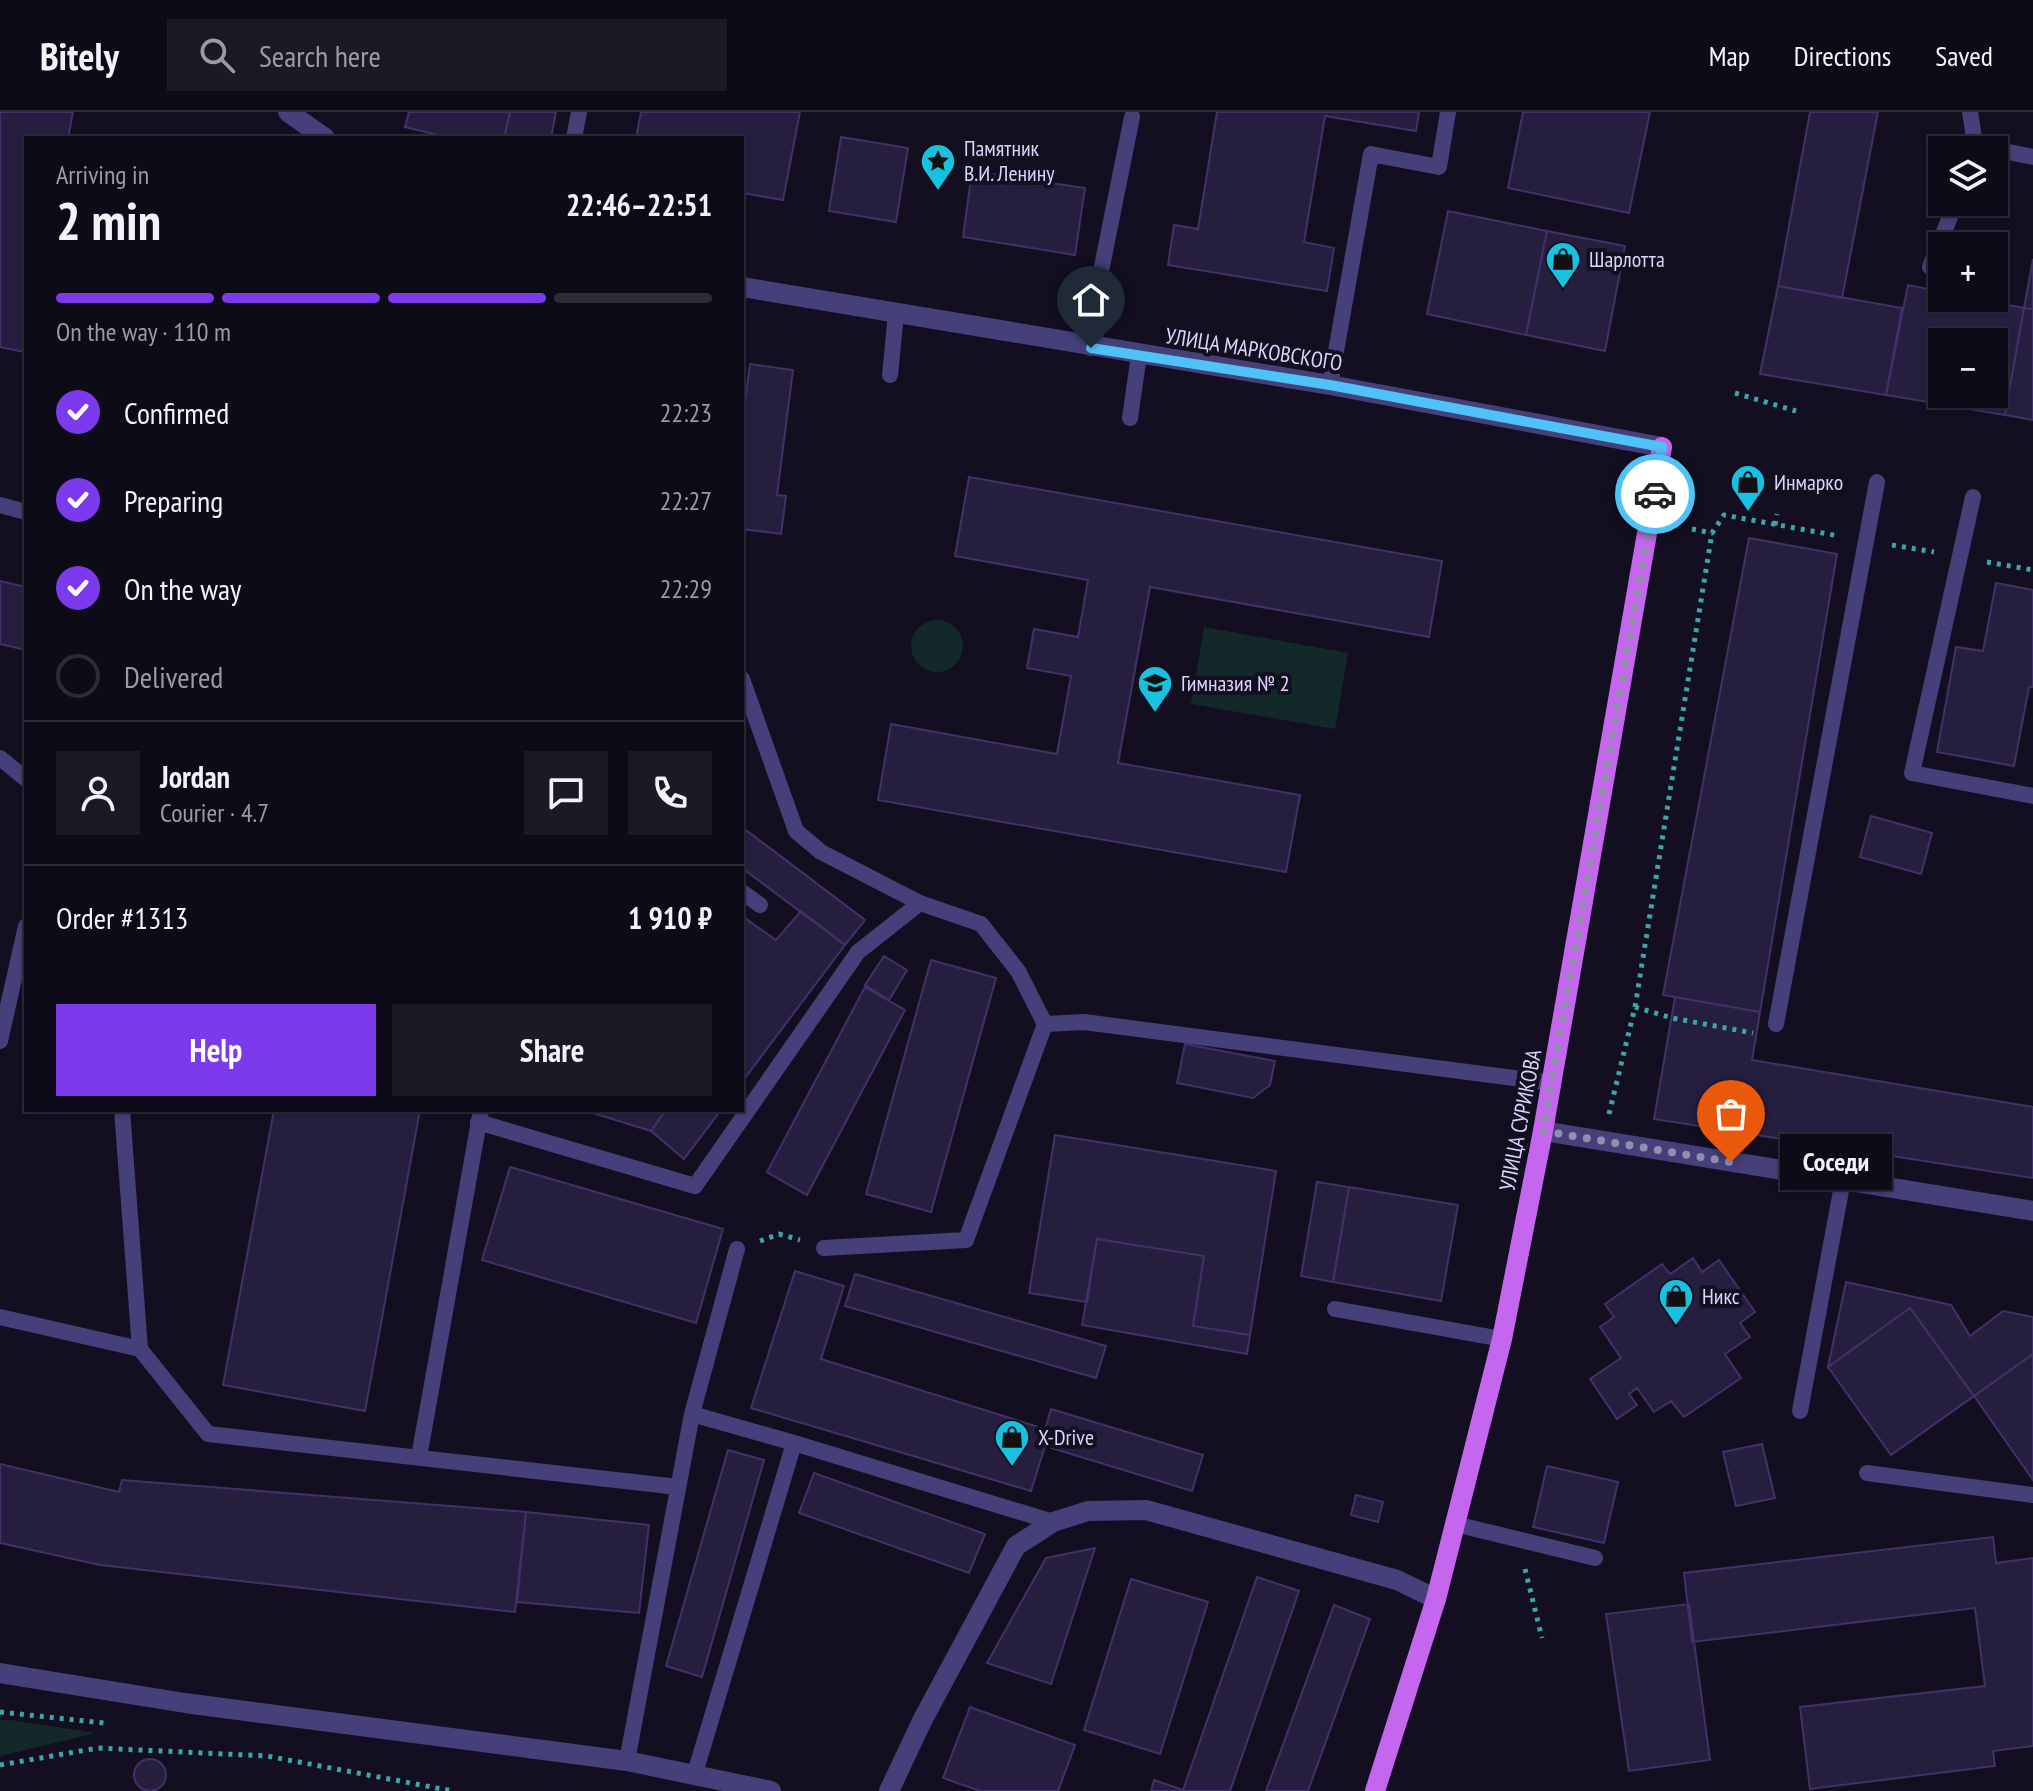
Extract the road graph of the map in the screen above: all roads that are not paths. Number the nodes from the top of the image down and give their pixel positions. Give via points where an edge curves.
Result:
1 (288, 112) edge
2 (579, 112) edge
3 (1448, 112) edge
4 (1970, 112) edge
5 (1135, 114) edge
6 (322, 136) edge
7 (574, 136) edge
8 (1975, 136) edge
9 (2008, 153) edge
10 (2033, 157) edge
11 (744, 287) edge
12 (896, 314) junction
13 (1091, 348) junction
14 (1139, 355) junction
15 (890, 375) dead end
16 (1330, 385) junction
17 (1130, 418) dead end
18 (1662, 447) joint
19 (1877, 482) dead end
20 (1973, 497) dead end
21 (0, 505) edge
22 (24, 511) edge
23 (744, 685) edge
24 (0, 758) edge
25 (24, 777) edge
26 (2033, 796) edge
27 (744, 893) edge
28 (920, 903) junction
29 (760, 905) dead end
30 (24, 935) edge
31 (1045, 1024) junction
32 (1776, 1024) dead end
33 (0, 1041) edge
34 (1552, 1083) junction
35 (122, 1112) edge
36 (479, 1116) edge
37 (1543, 1131) junction
38 (1843, 1180) junction
39 (2033, 1211) edge
40 (824, 1248) road end
41 (737, 1249) road end
42 (1335, 1309) dead end
43 (0, 1317) edge
44 (1502, 1339) junction
45 (140, 1349) junction
46 (1800, 1411) dead end
47 (692, 1414) junction
48 (794, 1443) junction
49 (419, 1457) junction
50 (1867, 1473) dead end
51 (678, 1487) junction
52 (2033, 1495) edge
53 (1053, 1522) junction
54 (1455, 1524) junction
55 (1595, 1558) dead end
56 (1436, 1599) junction
57 (0, 1673) edge
58 (627, 1761) junction
59 (695, 1773) junction
60 (771, 1791) edge
61 (889, 1791) edge
62 (1375, 1791) edge

1 - 6 street
2 - 7 lane
3 - 16 lane via 1439,167 1371,154
4 - 8 lane
5 - 13 lane via 1095,301
9 - 10 lane
11 - 12 street, УЛИЦА МАРКОВСКОГО
12 - 13 street, УЛИЦА МАРКОВСКОГО
12 - 15 lane
13 - 14 street, УЛИЦА МАРКОВСКОГО
14 - 16 street, УЛИЦА МАРКОВСКОГО
14 - 17 lane
16 - 18 street, УЛИЦА МАРКОВСКОГО
18 - 34 main road, УЛИЦА СУРИКОВА
19 - 32 lane
20 - 26 lane via 1912,773
21 - 22 lane
23 - 28 lane via 796,831 821,852
24 - 25 lane
27 - 29 lane
28 - 31 lane via 981,924 1018,971
28 - 36 lane via 858,952 695,1186
30 - 33 lane
31 - 34 lane via 1084,1022
31 - 40 lane via 966,1240
34 - 37 main road, УЛИЦА СУРИКОВА
35 - 45 lane
36 - 49 lane
37 - 38 street
37 - 44 main road, УЛИЦА СУРИКОВА
38 - 39 street
38 - 46 lane
41 - 47 lane
42 - 44 lane
43 - 45 lane
44 - 54 main road, УЛИЦА СУРИКОВА
45 - 49 lane via 208,1434
47 - 48 lane
47 - 51 lane
48 - 53 lane
48 - 59 lane
49 - 51 lane
50 - 52 lane
51 - 58 lane
53 - 56 street via 1088,1511 1146,1510 1397,1580
53 - 61 street via 1016,1546
54 - 55 lane
54 - 56 main road, УЛИЦА СУРИКОВА
56 - 62 main road, УЛИЦА СУРИКОВА
57 - 58 street
58 - 59 street
59 - 60 street

